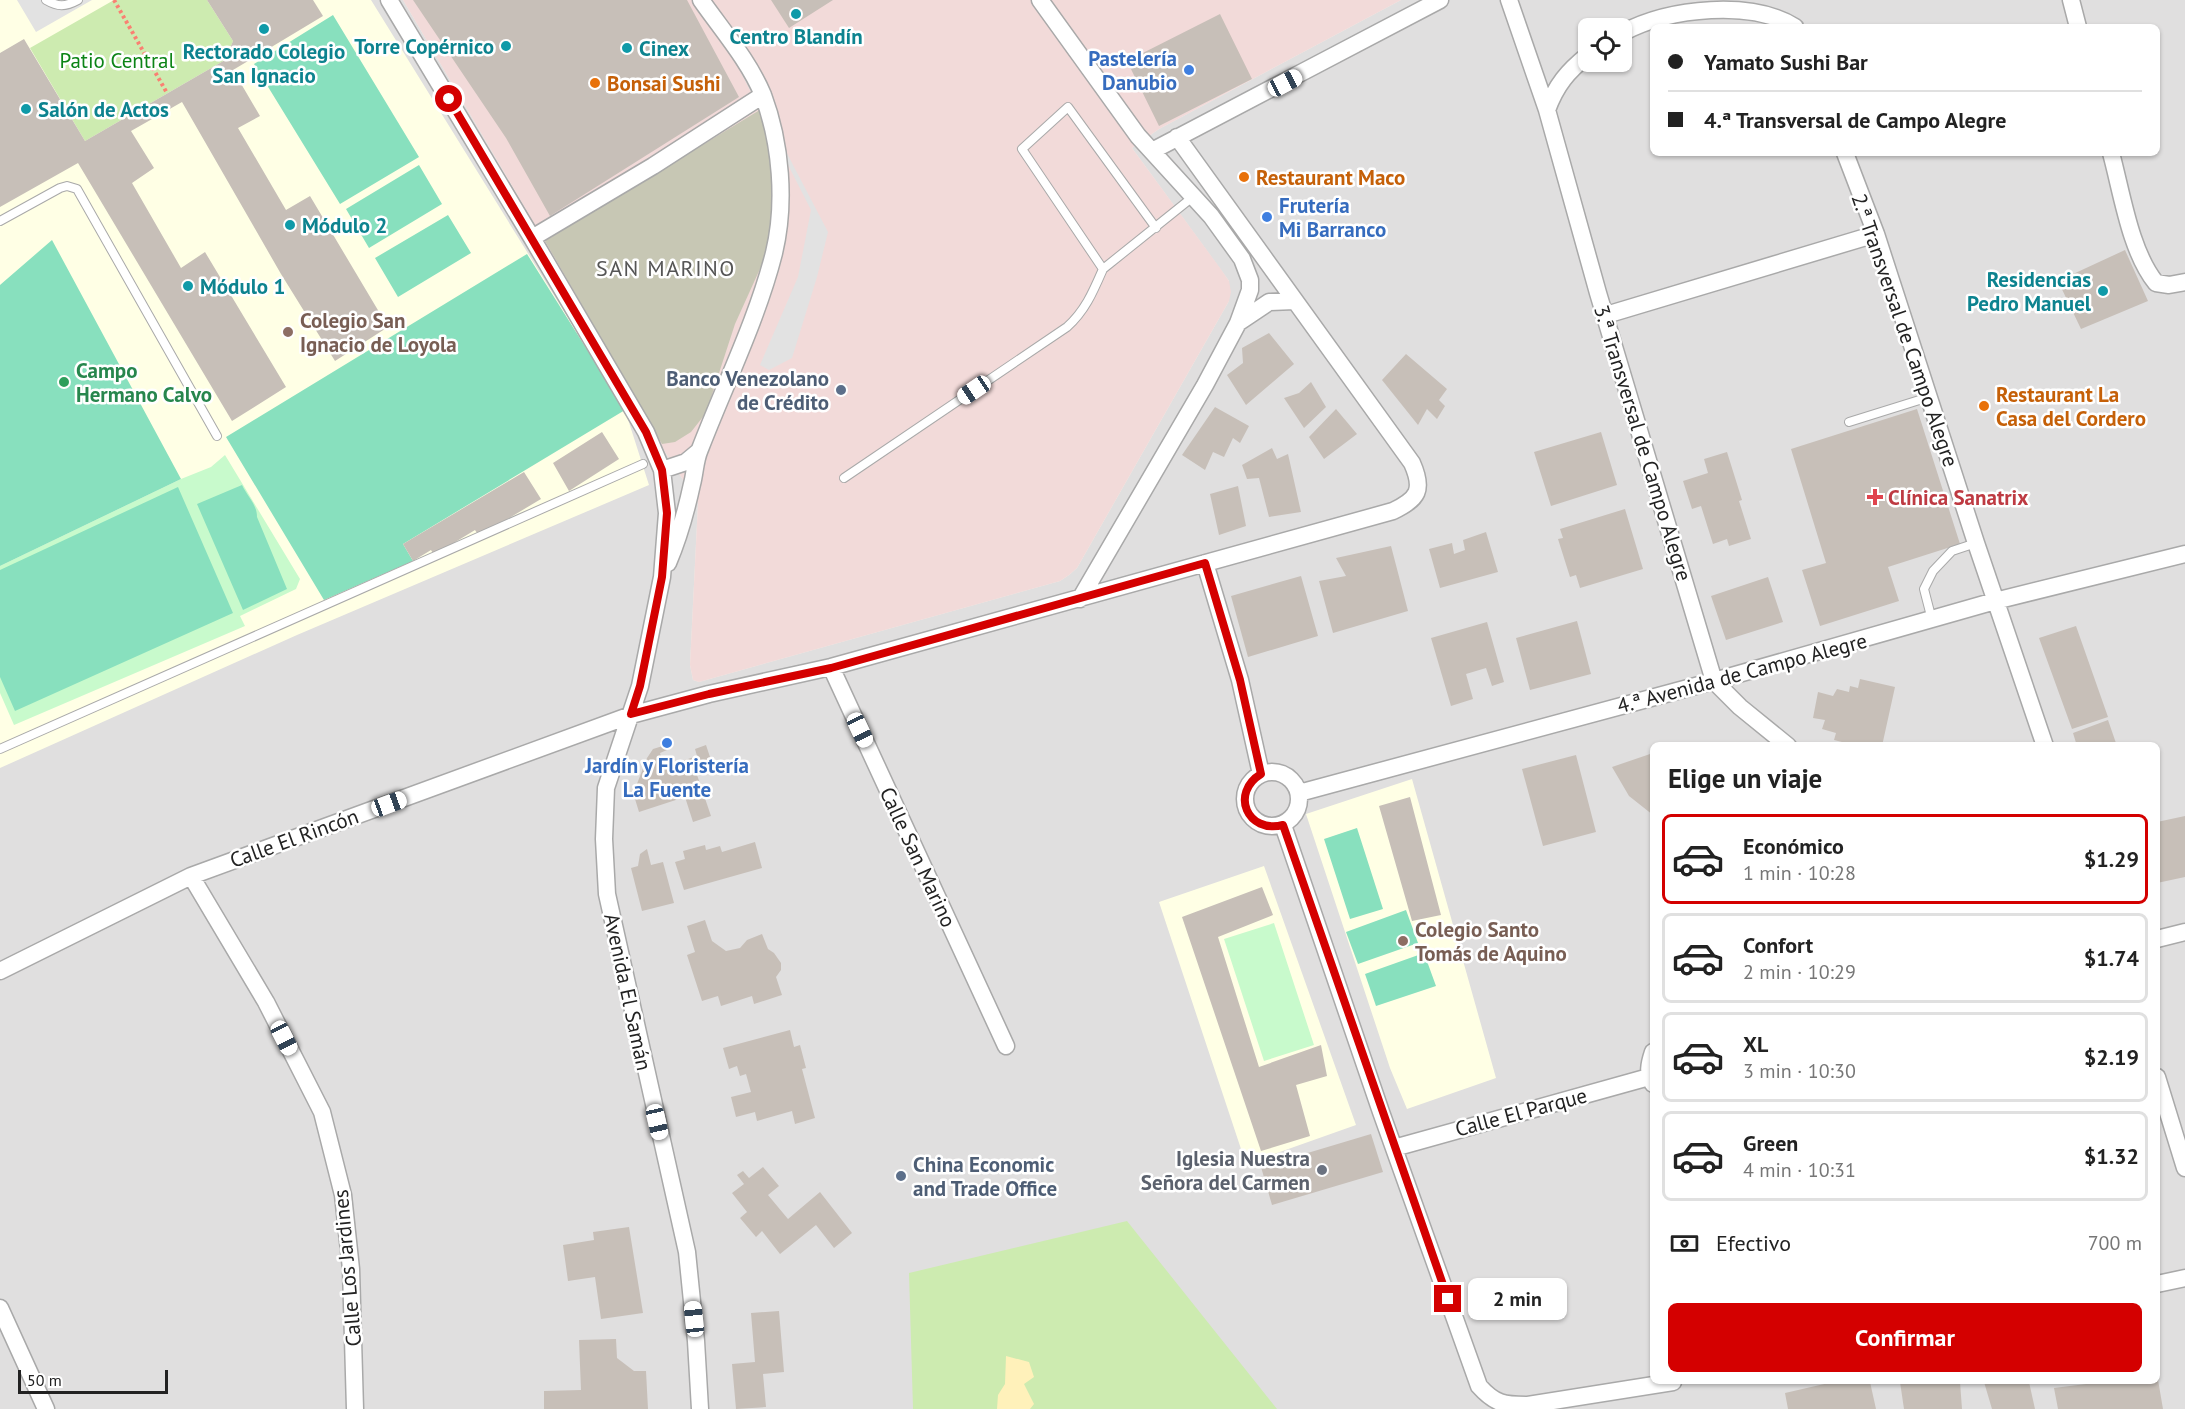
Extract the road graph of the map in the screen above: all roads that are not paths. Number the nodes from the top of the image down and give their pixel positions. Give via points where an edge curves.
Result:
1 (46, 0) edge
2 (78, 0) edge
3 (389, 0) edge
4 (701, 0) edge
5 (1040, 0) edge
6 (1440, 0) edge
7 (1509, 0) edge
8 (2071, 0) edge
9 (1707, 1) edge
10 (1792, 24) edge
11 (2077, 24) edge
12 (1632, 29) edge
13 (1578, 63) edge
14 (762, 95) junction
15 (1547, 110) junction
16 (1177, 137) junction
17 (1152, 152) junction
18 (1846, 156) edge
19 (2112, 156) edge
20 (1194, 196) junction
21 (0, 221) edge
22 (1156, 228) junction
23 (1876, 234) junction
24 (532, 238) junction
25 (1103, 269) junction
26 (2177, 284) edge
27 (1295, 301) junction
28 (1606, 315) junction
29 (1238, 323) junction
30 (1929, 398) junction
31 (1849, 422) dead end
32 (217, 436) dead end
33 (698, 452) junction
34 (643, 464) dead end
35 (662, 470) junction
36 (844, 478) dead end
37 (1976, 543) junction
38 (2185, 554) edge
39 (1205, 563) junction
40 (662, 577) junction
41 (1080, 599) junction
42 (1995, 601) junction
43 (1932, 620) junction
44 (831, 668) junction
45 (1714, 681) junction
46 (631, 714) junction
47 (1783, 742) edge
48 (2044, 742) edge
49 (0, 749) edge
50 (1261, 774) junction
51 (1299, 793) junction
52 (1283, 825) junction
53 (191, 876) junction
54 (2185, 932) edge
55 (2160, 938) edge
56 (0, 971) edge
57 (1006, 1046) dead end
58 (1650, 1061) edge
59 (1650, 1076) edge
60 (1650, 1081) edge
61 (2160, 1087) edge
62 (1394, 1148) junction
63 (2185, 1168) edge
64 (2182, 1277) edge
65 (2160, 1283) edge
66 (0, 1308) edge
67 (1660, 1384) edge
68 (46, 1409) edge
69 (355, 1409) edge
70 (700, 1409) edge

1 - 2 lane via 56,6
3 - 24 street
4 - 14 street
5 - 17 street
6 - 16 street
7 - 15 street, 3.ª Transversal de Campo Alegre
8 - 11 street
9 - 10 street via 1769,6
9 - 12 street via 1680,7
13 - 15 street via 1554,91
14 - 24 street
14 - 33 street via 775,136 779,179 774,252 745,339
15 - 28 street, 3.ª Transversal de Campo Alegre
16 - 17 street
16 - 27 street
17 - 20 street
18 - 23 street, 2.ª Transversal de Campo Alegre
19 - 26 street via 2146,272 2156,283
20 - 22 lane
20 - 29 street via 1247,270 1250,290
21 - 32 lane via 60,188 77,189
22 - 25 lane
22 - 25 lane via 1068,107 1022,149
23 - 28 street
23 - 30 street, 2.ª Transversal de Campo Alegre
24 - 35 street via 646,432
25 - 36 lane via 1089,302 1067,327
27 - 29 street via 1269,302
27 - 39 street, Calle El Rincón via 1413,463 1419,477 1418,491 1414,499 1392,511
28 - 45 street, 3.ª Transversal de Campo Alegre
29 - 41 street
30 - 31 lane
30 - 37 street, 2.ª Transversal de Campo Alegre
33 - 35 street via 686,462
33 - 40 street via 682,528
34 - 49 lane
35 - 40 street via 667,513
37 - 42 street, 2.ª Transversal de Campo Alegre
37 - 43 lane via 1952,551 1933,572 1924,589
38 - 42 street, 4.ª Avenida de Campo Alegre
39 - 41 street, Calle El Rincón
39 - 50 street via 1240,680
40 - 46 street, Avenida El Samán
41 - 44 street, Calle El Rincón
42 - 43 street, 4.ª Avenida de Campo Alegre
42 - 48 street, 2.ª Transversal de Campo Alegre
43 - 45 street, 4.ª Avenida de Campo Alegre
44 - 46 street, Calle El Rincón
44 - 57 street, Calle San Marino
45 - 47 street, 3.ª Transversal de Campo Alegre
45 - 51 street, 4.ª Avenida de Campo Alegre
46 - 53 street, Calle El Rincón
46 - 70 street, Avenida El Samán via 606,789 607,894 687,1252
50 - 51 street via 1284,774
50 - 52 street via 1248,785 1244,802 1247,810 1258,823
51 - 52 street via 1298,808
52 - 62 street
53 - 56 street, Calle El Rincón
53 - 69 street, Calle Los Jardines via 266,1002 322,1112 343,1195 351,1269
54 - 55 street
58 - 59 street, Calle El Parque
60 - 62 street, Calle El Parque
61 - 63 street
62 - 67 street via 1479,1386 1489,1398 1504,1405 1528,1405
64 - 65 street
66 - 68 street

